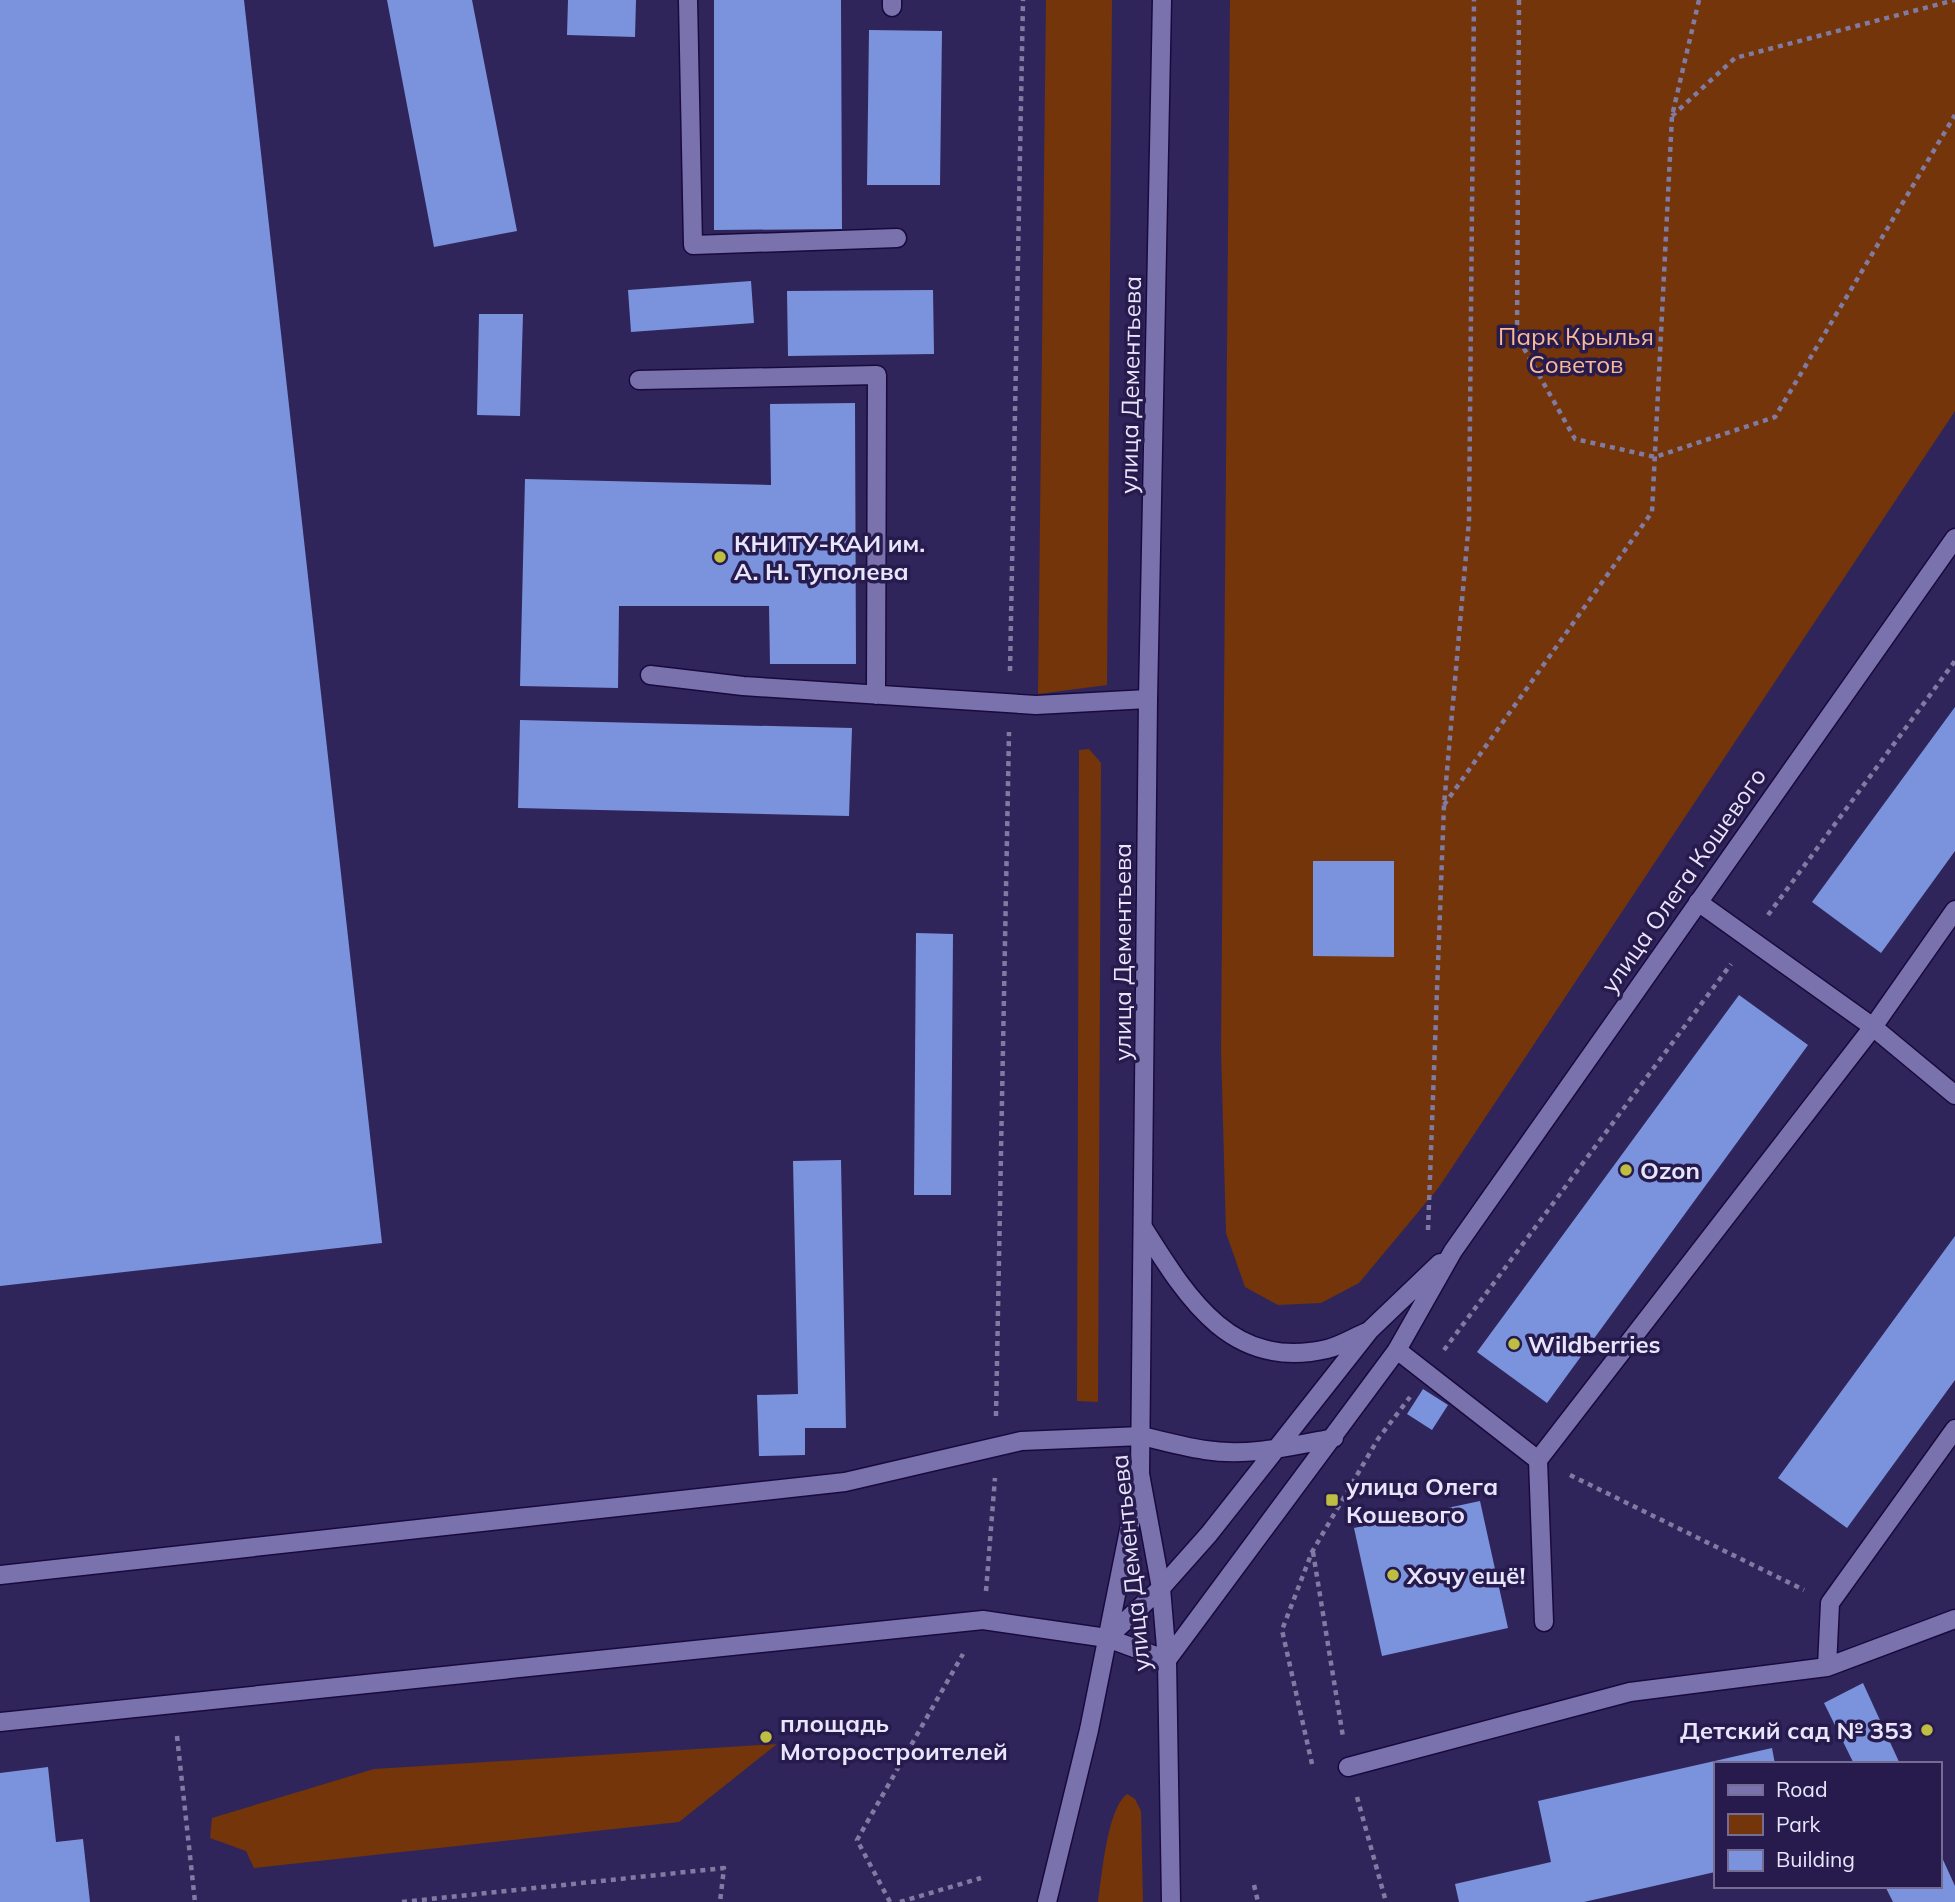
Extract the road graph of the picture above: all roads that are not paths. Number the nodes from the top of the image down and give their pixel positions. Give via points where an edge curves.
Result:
1 (688, 0) edge
2 (1162, 0) edge
3 (897, 238) dead end
4 (639, 380) dead end
5 (1955, 538) edge
6 (650, 675) dead end
7 (876, 695) junction
8 (1148, 699) junction
9 (1698, 902) junction
10 (1955, 909) edge
11 (1873, 1027) junction
12 (1955, 1095) edge
13 (1144, 1229) junction
14 (1453, 1251) junction
15 (1370, 1330) junction
16 (1397, 1350) junction
17 (1955, 1429) edge
18 (1142, 1436) junction
19 (1334, 1438) junction
20 (1278, 1449) junction
21 (1538, 1460) junction
22 (1140, 1474) junction
23 (0, 1575) edge
24 (1161, 1588) junction
25 (1955, 1619) edge
26 (1544, 1622) dead end
27 (1107, 1638) junction
28 (1167, 1660) junction
29 (1826, 1667) junction
30 (0, 1722) edge
31 (1348, 1767) road end
32 (1047, 1902) edge
33 (1171, 1902) edge

1 - 3 main road via 693,245
2 - 8 main road, улица Дементьева
4 - 7 main road via 877,375
5 - 9 main road, улица Олега Кошевого
6 - 7 main road
7 - 8 main road via 1010,704
8 - 13 main road, улица Дементьева
9 - 11 main road
9 - 14 main road, улица Олега Кошевого
10 - 11 main road
11 - 12 main road
11 - 21 main road
13 - 15 main road via 1184,1290 1207,1317 1237,1339 1265,1350 1302,1352 1328,1349
13 - 18 main road, улица Дементьева
14 - 15 main road, улица Олега Кошевого
14 - 16 main road, улица Олега Кошевого
15 - 20 main road, улица Олега Кошевого
16 - 19 main road, улица Олега Кошевого
16 - 21 main road
17 - 29 main road via 1830,1603
18 - 20 main road via 1206,1451
18 - 22 main road, улица Дементьева
18 - 23 main road via 1021,1441 845,1482
19 - 20 main road
19 - 28 main road, улица Олега Кошевого
20 - 24 main road, улица Олега Кошевого
21 - 26 main road
22 - 24 main road, улица Дементьева
22 - 27 main road
24 - 27 main road, улица Олега Кошевого
24 - 28 main road, улица Дементьева
25 - 29 main road
27 - 28 main road
27 - 30 main road via 983,1620
27 - 32 main road
28 - 33 main road, улица Дементьева
29 - 31 main road via 1630,1692

